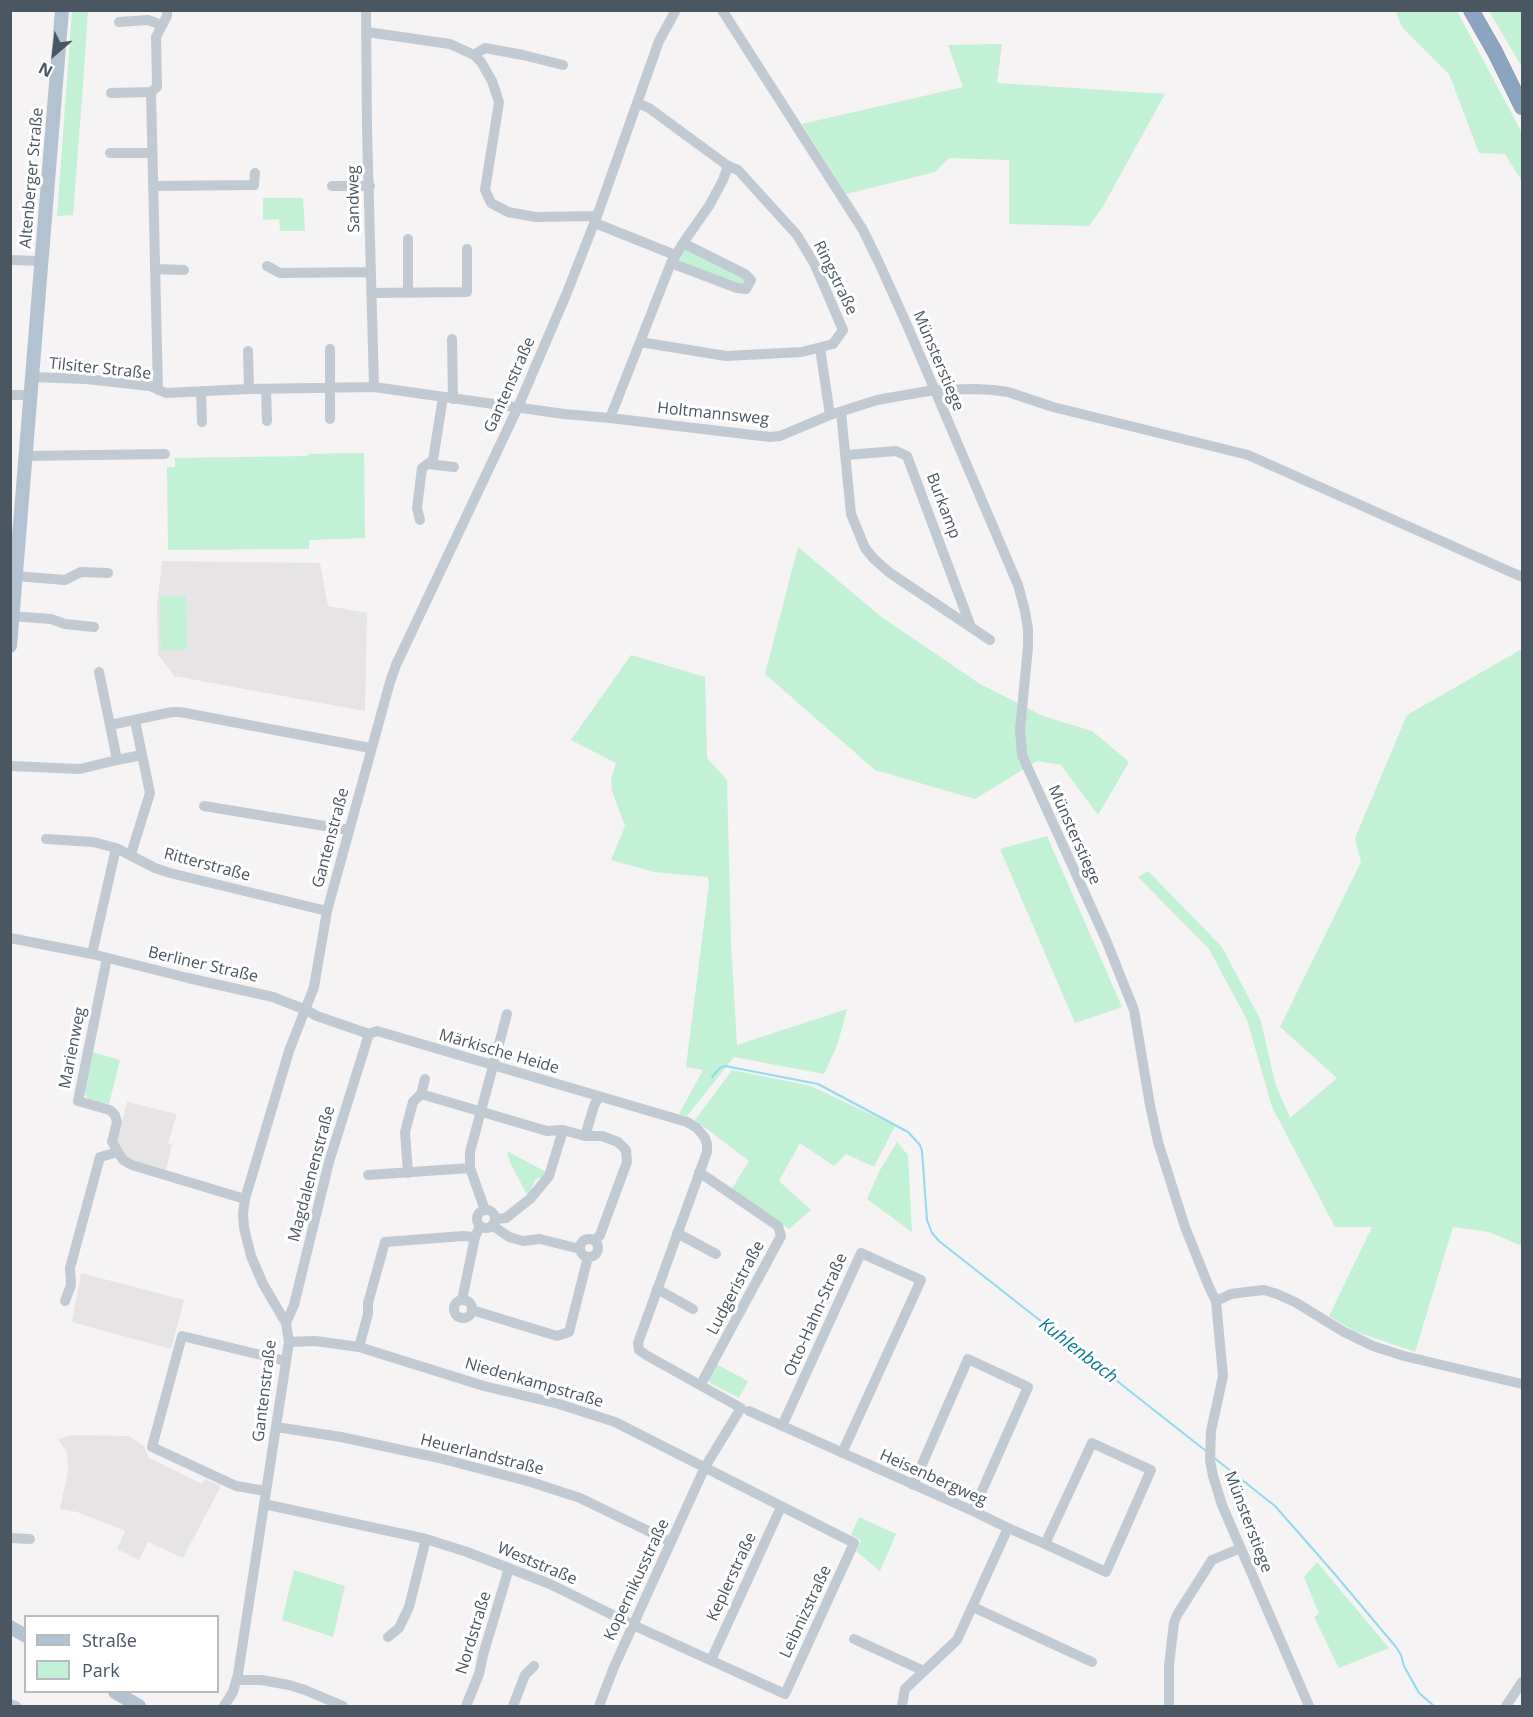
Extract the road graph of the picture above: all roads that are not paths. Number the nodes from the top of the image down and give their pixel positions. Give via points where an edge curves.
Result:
1 (62, 10) edge
2 (167, 10) edge
3 (366, 10) edge
4 (675, 10) edge
5 (722, 10) edge
6 (1471, 10) edge
7 (1480, 10) edge
8 (119, 22) dead end
9 (162, 25) junction
10 (367, 32) junction
11 (474, 55) junction
12 (563, 65) dead end
13 (1522, 89) edge
14 (151, 92) junction
15 (111, 93) dead end
16 (638, 103) junction
17 (1522, 107) edge
18 (110, 153) dead end
19 (152, 153) junction
20 (728, 166) junction
21 (255, 173) dead end
22 (153, 186) junction
23 (332, 186) dead end
24 (370, 186) junction
25 (596, 220) junction
26 (408, 239) dead end
27 (682, 243) junction
28 (467, 249) dead end
29 (673, 259) junction
30 (10, 260) edge
31 (42, 261) junction
32 (267, 266) dead end
33 (155, 269) junction
34 (184, 270) dead end
35 (370, 272) junction
36 (371, 293) junction
37 (408, 293) junction
38 (452, 339) dead end
39 (640, 342) junction
40 (820, 348) junction
41 (330, 349) dead end
42 (248, 351) dead end
43 (32, 377) junction
44 (374, 387) junction
45 (331, 388) junction
46 (249, 389) junction
47 (266, 389) junction
48 (158, 390) junction
49 (934, 390) junction
50 (201, 391) junction
51 (10, 395) edge
52 (31, 395) junction
53 (448, 398) junction
54 (518, 407) junction
55 (835, 413) junction
56 (610, 418) junction
57 (330, 419) dead end
58 (202, 422) dead end
59 (267, 422) dead end
60 (165, 454) dead end
61 (846, 455) junction
62 (26, 456) junction
63 (428, 464) junction
64 (454, 467) dead end
65 (16, 516) edge
66 (420, 520) dead end
67 (108, 573) dead end
68 (16, 576) junction
69 (1522, 577) edge
70 (12, 616) edge
71 (94, 627) dead end
72 (971, 627) junction
73 (990, 640) dead end
74 (10, 646) edge
75 (99, 672) dead end
76 (135, 721) junction
77 (110, 725) junction
78 (370, 748) junction
79 (142, 755) junction
80 (117, 760) junction
81 (10, 766) edge
82 (204, 806) dead end
83 (349, 830) junction
84 (46, 839) dead end
85 (116, 848) junction
86 (130, 855) junction
87 (327, 910) junction
88 (10, 938) edge
89 (92, 954) junction
90 (107, 958) junction
91 (306, 1010) junction
92 (507, 1014) dead end
93 (369, 1034) junction
94 (492, 1066) junction
95 (425, 1079) dead end
96 (420, 1094) junction
97 (599, 1096) junction
98 (481, 1112) junction
99 (563, 1130) junction
100 (585, 1136) junction
101 (118, 1152) junction
102 (470, 1168) junction
103 (699, 1172) junction
104 (408, 1173) junction
105 (368, 1175) dead end
106 (245, 1199) junction
107 (485, 1210) junction
108 (493, 1222) junction
109 (478, 1231) junction
110 (677, 1233) junction
111 (584, 1253) junction
112 (716, 1254) dead end
113 (657, 1289) junction
114 (65, 1301) dead end
115 (1216, 1301) junction
116 (693, 1309) dead end
117 (286, 1323) junction
118 (289, 1342) junction
119 (359, 1347) junction
120 (286, 1361) junction
121 (700, 1384) junction
122 (1522, 1384) edge
123 (749, 1411) dead end
124 (782, 1426) junction
125 (276, 1427) junction
126 (842, 1453) junction
127 (705, 1467) junction
128 (913, 1485) junction
129 (266, 1491) junction
130 (264, 1504) junction
131 (781, 1507) junction
132 (973, 1511) junction
133 (1008, 1528) junction
134 (10, 1538) edge
135 (30, 1539) dead end
136 (426, 1539) junction
137 (671, 1542) junction
138 (854, 1543) joint
139 (1045, 1544) junction
140 (1240, 1548) junction
141 (509, 1568) junction
142 (973, 1607) junction
143 (633, 1625) junction
144 (10, 1627) edge
145 (24, 1635) edge
146 (388, 1637) dead end
147 (854, 1639) dead end
148 (711, 1660) junction
149 (1092, 1662) dead end
150 (534, 1666) dead end
151 (924, 1671) junction
152 (237, 1680) junction
153 (1522, 1682) edge
154 (117, 1693) edge
155 (785, 1694) joint
156 (10, 1704) edge
157 (16, 1707) edge
158 (139, 1707) edge
159 (224, 1707) edge
160 (342, 1707) edge
161 (466, 1707) edge
162 (513, 1707) edge
163 (599, 1707) edge
164 (902, 1707) edge
165 (1169, 1707) edge
166 (1309, 1707) edge
167 (1506, 1707) edge

1 - 31 main road, Altenberger Straße
2 - 9 street
3 - 10 street, Sandweg
4 - 16 street, Gantenstraße via 659,41
5 - 49 street, Münsterstiege via 863,230
6 - 17 highway
7 - 13 highway
8 - 9 street via 148,20
9 - 14 street via 156,37 157,87
10 - 11 street via 450,44
10 - 24 street, Sandweg
11 - 12 street via 485,48
11 - 25 street via 492,81 499,102 484,190 491,203 508,212 535,217
14 - 15 street
14 - 19 street
16 - 20 street, Ringstraße
16 - 25 street, Gantenstraße
18 - 19 street
19 - 22 street
20 - 27 street via 709,206
20 - 40 street, Ringstraße via 738,170 797,235 815,265 843,330 833,344
21 - 22 street via 254,185
22 - 33 street
23 - 24 street
24 - 35 street, Sandweg
25 - 29 street
25 - 54 street, Gantenstraße
26 - 37 street
27 - 29 street
27 - 29 street via 745,274 751,280 746,289
28 - 37 street via 466,292
29 - 39 street
30 - 31 street
31 - 43 main road, Altenberger Straße
32 - 35 street via 280,273
33 - 34 street
33 - 48 street
35 - 36 street, Sandweg
36 - 37 street
36 - 44 street, Sandweg
38 - 53 street
39 - 40 street, Ringstraße via 726,356
39 - 56 street
40 - 55 street
41 - 45 street
42 - 46 street
43 - 48 street, Tilsiter Straße via 86,379
43 - 52 main road, Altenberger Straße
44 - 45 street, Tilsiter Straße
44 - 53 street, Tilsiter Straße
45 - 47 street, Tilsiter Straße
45 - 57 street
46 - 47 street, Tilsiter Straße
46 - 50 street, Tilsiter Straße
47 - 59 street
48 - 50 street, Tilsiter Straße
49 - 55 street, Holtmannsweg via 877,400
49 - 69 street, Holtmannsweg via 975,388 1008,392 1053,407 1248,454
49 - 115 street, Münsterstiege via 1018,585 1025,611 1028,647 1020,730 1022,755 1134,1010 1158,1142 1185,1227
50 - 58 street
51 - 52 street
52 - 62 main road, Altenberger Straße
53 - 54 street, Tilsiter Straße
53 - 63 street via 433,460
54 - 56 street, Holtmannsweg
54 - 78 street, Gantenstraße via 396,665
55 - 56 street, Holtmannsweg via 770,437
55 - 61 street
60 - 62 street
61 - 72 street via 851,514 865,548 890,573
61 - 72 street, Burkamp via 896,451 907,456
62 - 65 main road, Altenberger Straße
63 - 64 street
63 - 66 street via 422,468 417,508
65 - 68 main road, Altenberger Straße
67 - 68 street via 81,572 64,580
68 - 70 main road, Altenberger Straße
70 - 71 street
70 - 74 main road, Altenberger Straße
72 - 73 street
75 - 77 street
76 - 77 street
76 - 78 street via 172,712 191,714
76 - 79 street
77 - 80 street
78 - 83 street, Gantenstraße
79 - 80 street
79 - 86 street via 150,793
80 - 81 street via 81,769
82 - 83 street
83 - 87 street, Gantenstraße
84 - 85 street, Ritterstraße via 93,842
85 - 86 street, Ritterstraße
85 - 89 street
86 - 87 street, Ritterstraße via 170,873
87 - 91 street, Gantenstraße via 314,987
88 - 89 street, Berliner Straße
89 - 90 street, Berliner Straße
90 - 91 street, Berliner Straße via 273,997
90 - 101 street, Marienweg via 78,1101 111,1110 115,1115 112,1142
91 - 93 street, Märkische Heide
91 - 106 street, Gantenstraße via 288,1051
92 - 94 street
93 - 94 street, Märkische Heide via 377,1031
93 - 117 street, Magdalenenstraße via 329,1162 294,1305
94 - 97 street, Märkische Heide
94 - 98 street
95 - 96 street
96 - 98 street
96 - 104 street via 413,1102 405,1132
97 - 100 street
97 - 103 street, Märkische Heide via 697,1128 707,1144
98 - 99 street via 547,1131
98 - 102 street via 470,1152
99 - 100 street
99 - 108 street via 549,1176 531,1198 506,1218
100 - 111 street via 602,1136 618,1142 626,1150 627,1162 600,1235 594,1241 582,1242
101 - 106 street via 132,1165
101 - 114 street via 100,1157
102 - 104 street
102 - 107 street
103 - 110 street
103 - 121 street, Ludgeristraße via 778,1226 781,1236
104 - 105 street
106 - 117 street, Gantenstraße via 244,1228 251,1256
107 - 108 street via 492,1212
107 - 109 street via 479,1213
108 - 109 street
108 - 111 street via 509,1237 540,1239
109 - 111 street via 462,1300 469,1302 472,1310 557,1336 569,1332
109 - 119 street via 464,1236 385,1242
110 - 112 street, Ludgeristraße
110 - 113 street
113 - 116 street, Ludgeristraße
113 - 121 street via 638,1342 639,1350
115 - 122 street via 1231,1294 1264,1290 1295,1302 1373,1346
115 - 140 street, Münsterstiege via 1223,1376 1210,1460
117 - 118 street, Gantenstraße
118 - 119 street, Niedenkampstraße
118 - 120 street, Gantenstraße
119 - 127 street, Niedenkampstraße via 615,1422
120 - 125 street, Gantenstraße
120 - 129 street via 182,1336 152,1446 236,1486
121 - 127 street via 741,1408
123 - 124 street, Heisenbergweg
124 - 126 street, Heisenbergweg
124 - 126 street, Otto-Hahn-Straße via 861,1252 921,1280
125 - 129 street, Gantenstraße
125 - 137 street, Heuerlandstraße via 439,1458 531,1482 580,1498
126 - 128 street, Heisenbergweg
127 - 131 street, Niedenkampstraße
127 - 137 street, Kopernikusstraße
128 - 132 street, Heisenbergweg
128 - 132 street via 968,1359 1028,1387
129 - 130 street, Gantenstraße
130 - 136 street, Weststraße
130 - 152 street, Gantenstraße
131 - 138 street, Niedenkampstraße
131 - 148 street, Keplerstraße
132 - 133 street, Heisenbergweg
133 - 139 street, Heisenbergweg
133 - 142 street
134 - 135 street
136 - 141 street, Weststraße
136 - 146 street via 409,1607 399,1628
137 - 143 street, Kopernikusstraße
138 - 155 street, Leibnizstraße
139 - 139 street, Heisenbergweg via 1106,1572 1151,1470 1092,1443
140 - 165 street via 1212,1560 1177,1615 1169,1665
140 - 166 street, Münsterstiege
141 - 143 street, Weststraße
141 - 161 street, Nordstraße
142 - 149 street
142 - 151 street via 957,1640
143 - 148 street, Weststraße
143 - 163 street, Kopernikusstraße
144 - 145 main road
147 - 151 street
148 - 155 street, Weststraße
150 - 162 street via 525,1675
151 - 164 street via 905,1689
152 - 159 street, Gantenstraße
152 - 160 street via 289,1684
153 - 167 street
154 - 158 main road
156 - 157 street

